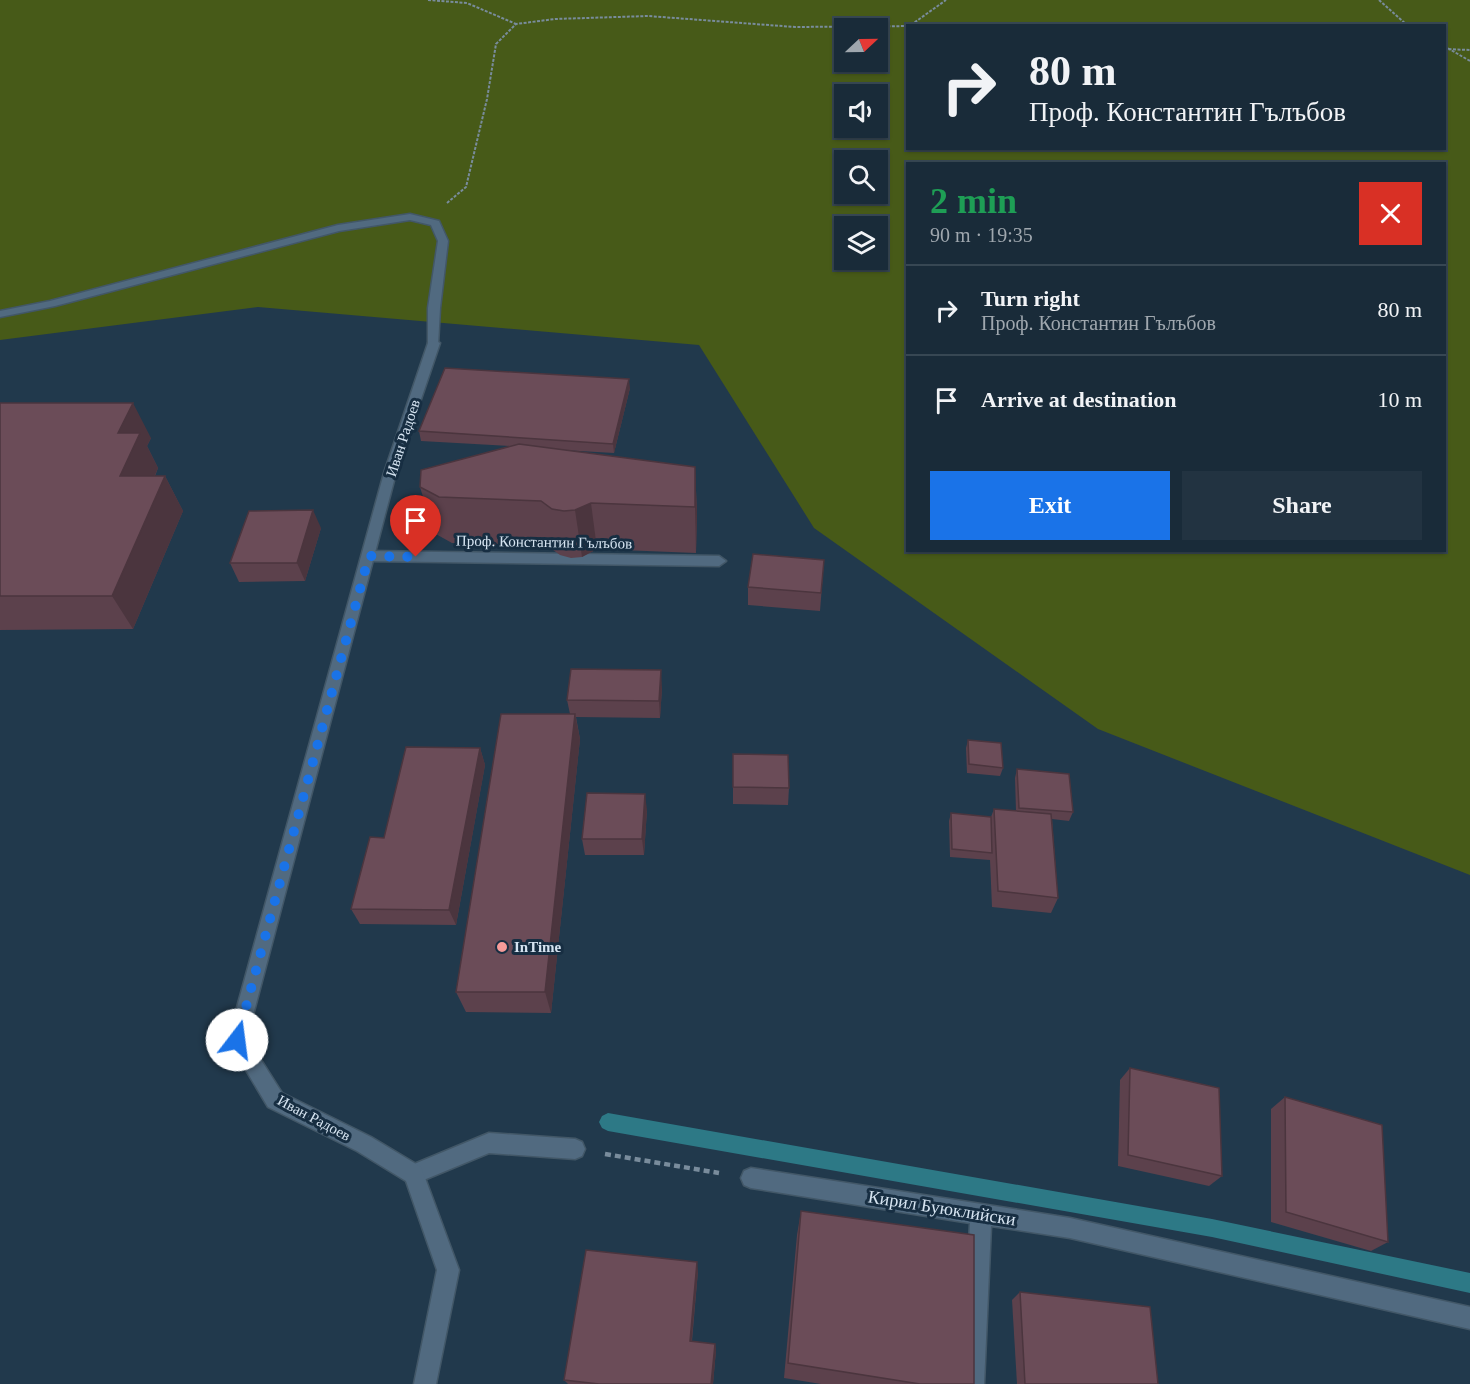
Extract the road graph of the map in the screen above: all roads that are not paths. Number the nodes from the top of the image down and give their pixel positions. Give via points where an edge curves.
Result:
1 (0, 314) edge
2 (369, 556) junction
3 (719, 561) dead end
4 (575, 1149) road end
5 (414, 1174) junction
6 (751, 1178) road end
7 (981, 1215) junction
8 (1470, 1318) edge
9 (424, 1384) edge
10 (973, 1384) edge

1 - 2 street, Иван Радоев via 338,228 410,217 435,223 442,241 434,343 390,473
2 - 3 street, Проф. Константин Гълъбов
2 - 5 street, Иван Радоев via 237,1040 275,1100
4 - 5 street via 489,1143
5 - 9 street via 448,1270
6 - 7 street, Кирил Буюклийски
7 - 8 street, Кирил Буюклийски via 1070,1228
7 - 10 street

